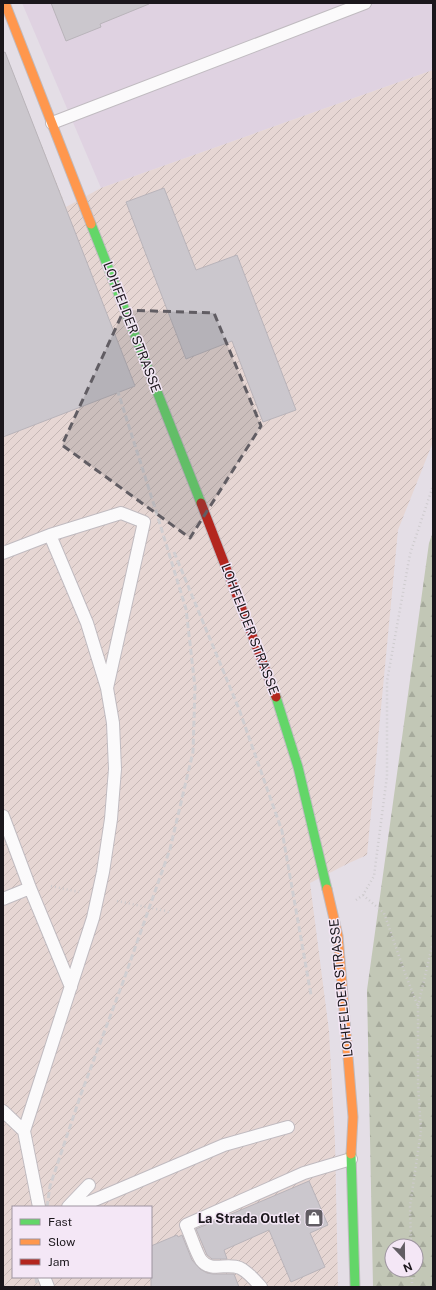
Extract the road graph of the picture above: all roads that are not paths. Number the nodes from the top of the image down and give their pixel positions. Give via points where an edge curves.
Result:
1 (5, 3) edge
2 (365, 3) edge
3 (52, 123) junction
4 (50, 535) junction
5 (3, 553) edge
6 (108, 688) junction
7 (3, 816) edge
8 (30, 888) junction
9 (3, 899) edge
10 (71, 987) junction
11 (3, 1111) edge
12 (288, 1127) dead end
13 (24, 1131) junction
14 (352, 1159) junction
15 (89, 1185) dead end
16 (39, 1206) edge
17 (69, 1206) edge
18 (80, 1206) edge
19 (353, 1286) edge
20 (261, 1287) edge

1 - 3 street, LOHFELDER STRASSE
2 - 3 lane
3 - 14 street, LOHFELDER STRASSE via 276,695 298,767 338,936 353,1118
4 - 5 lane
4 - 6 lane via 87,623
4 - 6 lane via 121,513 144,522
6 - 10 lane via 114,723 115,769 110,819 103,872 93,918
7 - 8 lane
8 - 9 lane
8 - 10 lane
10 - 13 lane
11 - 13 lane
12 - 18 lane via 224,1145
13 - 16 lane
14 - 19 street, LOHFELDER STRASSE
14 - 20 lane via 304,1173 186,1225 201,1261 212,1268 239,1268 253,1277
15 - 17 lane

